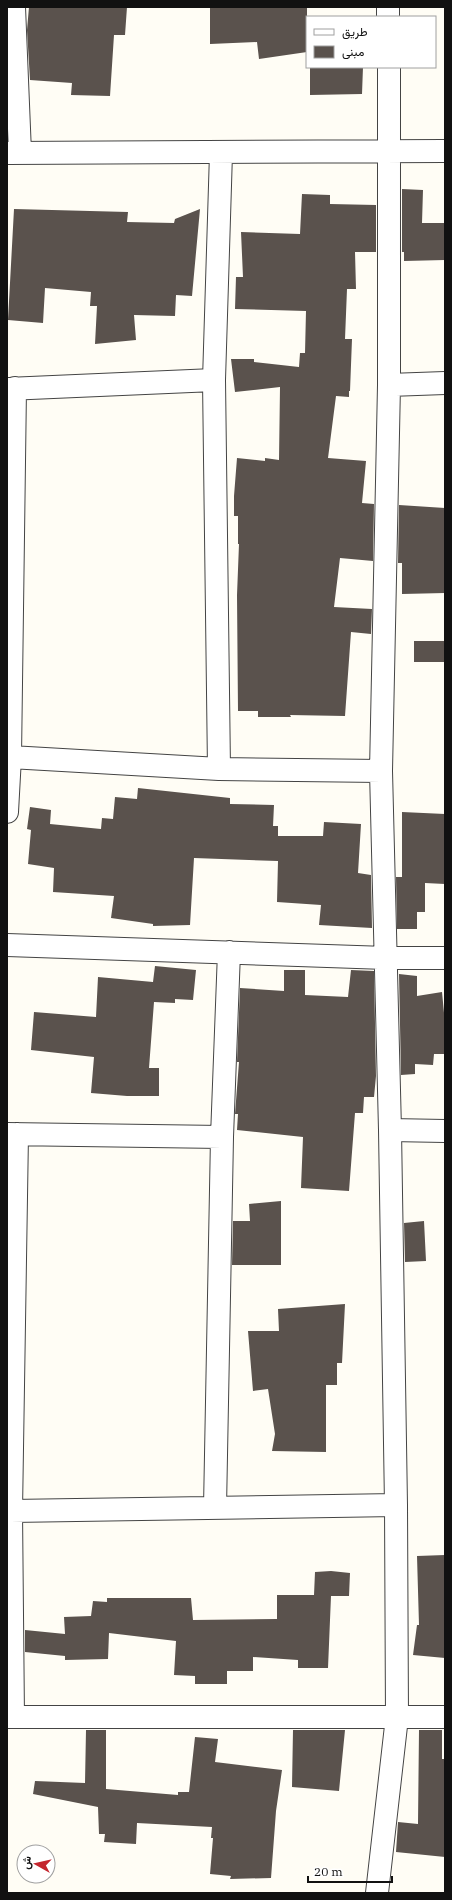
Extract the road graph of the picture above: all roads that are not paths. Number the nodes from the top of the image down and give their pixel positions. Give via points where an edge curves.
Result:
1 (14, 7) edge
2 (389, 68) edge
3 (445, 152) edge
4 (14, 153) edge
5 (221, 153) junction
6 (390, 153) junction
7 (214, 380) junction
8 (445, 383) edge
9 (389, 385) junction
10 (11, 388) edge
11 (10, 757) junction
12 (219, 768) junction
13 (381, 771) junction
14 (7, 812) edge
15 (7, 944) edge
16 (229, 952) junction
17 (386, 958) junction
18 (445, 958) edge
19 (390, 1130) junction
20 (445, 1131) edge
21 (12, 1134) edge
22 (222, 1137) junction
23 (396, 1505) junction
24 (215, 1508) junction
25 (11, 1512) junction
26 (10, 1717) edge
27 (397, 1717) junction
28 (445, 1717) edge
29 (377, 1893) edge

1 - 4 street
2 - 6 street
3 - 6 street
4 - 5 street
5 - 6 street
5 - 7 street
6 - 9 street
7 - 10 street
7 - 12 street
8 - 9 street
9 - 13 street
10 - 11 street
11 - 12 street
11 - 14 street
12 - 13 street
13 - 17 street
15 - 16 street
16 - 17 street
16 - 22 street
17 - 18 street
17 - 19 street
19 - 20 street
19 - 23 street
21 - 22 street
21 - 25 street
22 - 24 street
23 - 24 street
23 - 27 street
24 - 25 street
25 - 26 street
26 - 27 street
27 - 28 street
27 - 29 street

